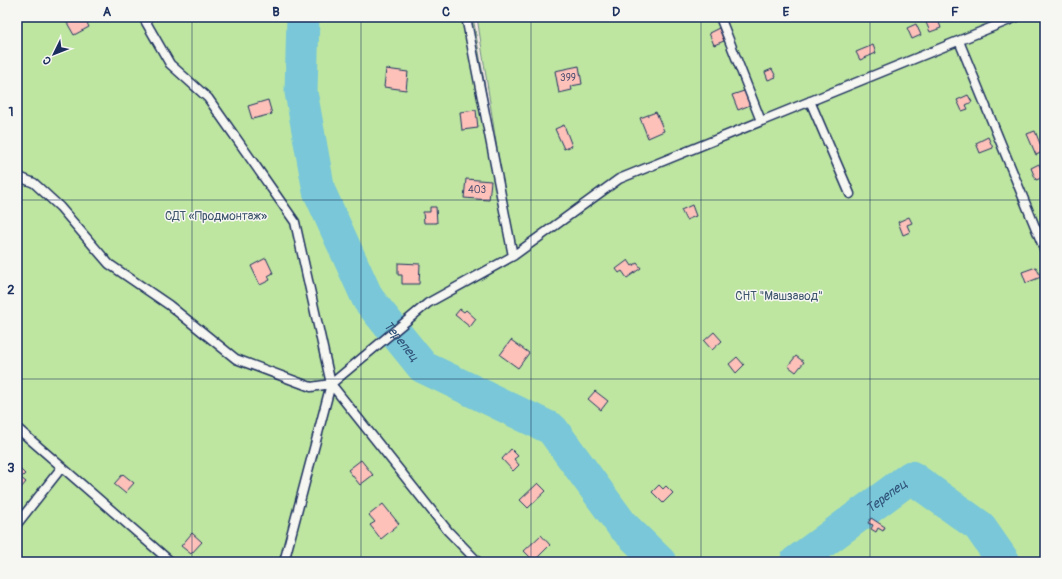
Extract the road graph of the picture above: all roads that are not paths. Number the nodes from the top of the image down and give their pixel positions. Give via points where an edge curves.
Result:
1 (143, 17) edge
2 (466, 17) edge
3 (720, 17) edge
4 (1017, 17) edge
5 (959, 41) junction
6 (810, 101) junction
7 (762, 121) junction
8 (17, 176) edge
9 (850, 194) dead end
10 (1045, 251) edge
11 (513, 256) junction
12 (331, 384) junction
13 (17, 428) edge
14 (62, 467) junction
15 (17, 524) edge
16 (171, 562) edge
17 (284, 562) edge
18 (478, 562) edge

1 - 12 lane via 170,64 208,98 295,222
2 - 11 lane
3 - 7 lane
4 - 5 lane
5 - 6 lane
5 - 10 lane
6 - 7 lane
6 - 9 lane
7 - 11 lane via 620,179
8 - 12 lane via 34,183 55,202 109,264 169,305 236,359 311,387
11 - 12 lane via 428,302
12 - 17 lane
12 - 18 lane via 448,531
13 - 14 lane
14 - 15 lane
14 - 16 lane

